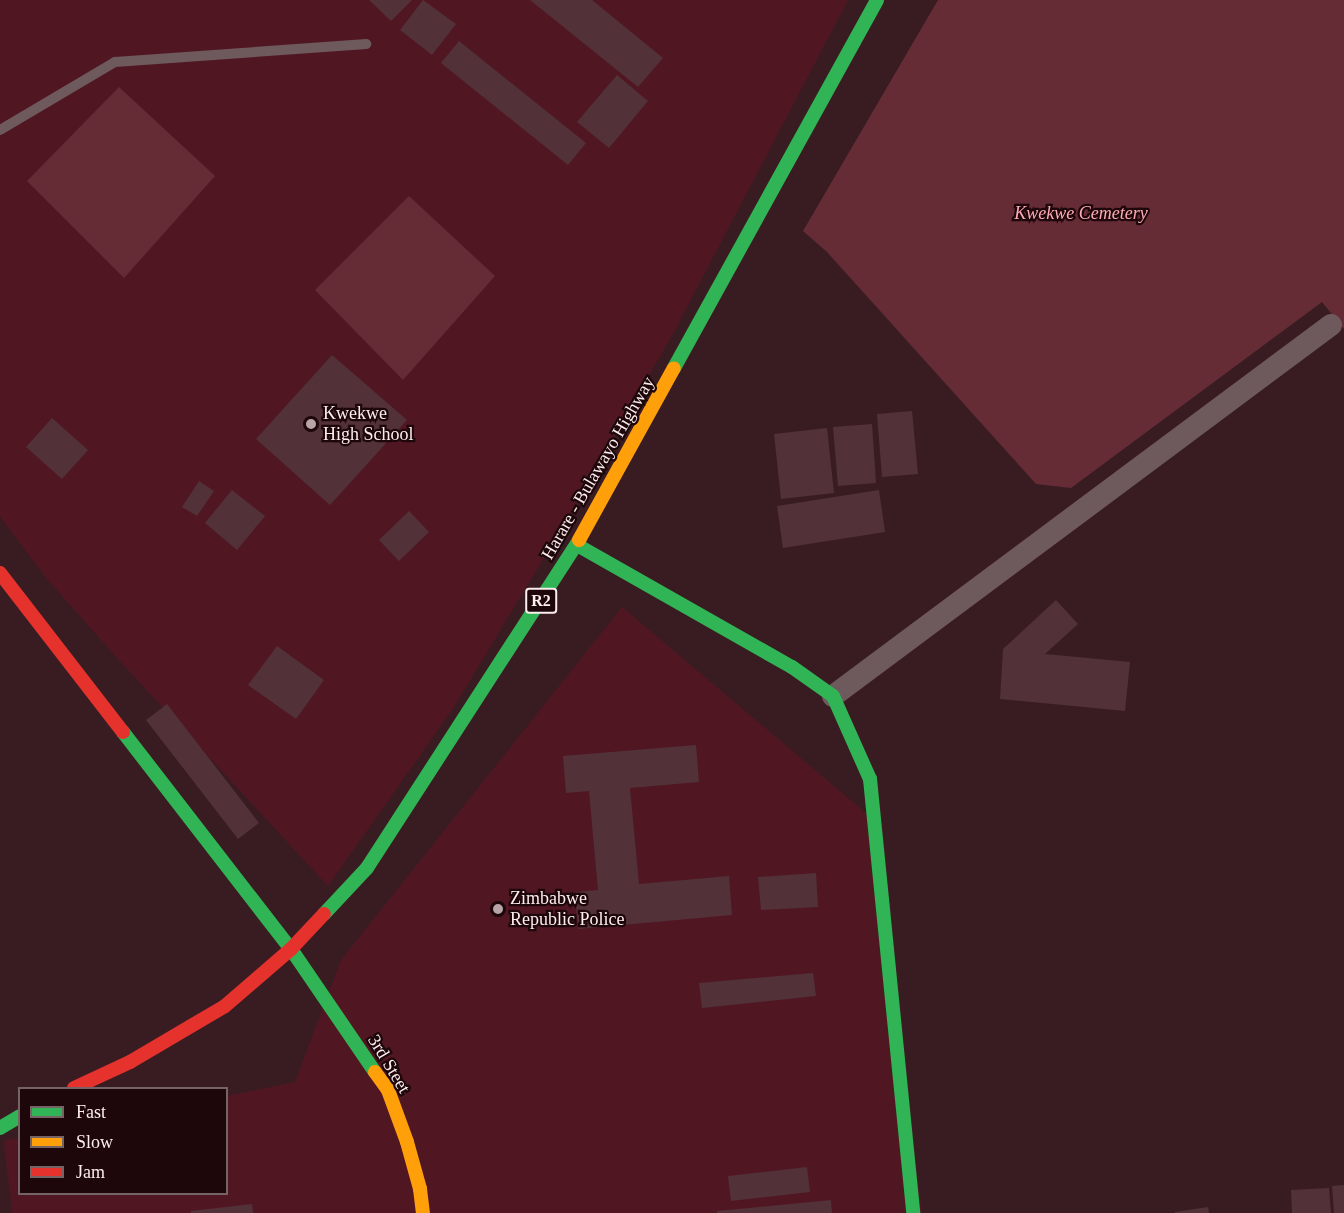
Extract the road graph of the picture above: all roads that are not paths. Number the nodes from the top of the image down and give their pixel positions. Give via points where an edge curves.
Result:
1 (878, 0) edge
2 (366, 44) dead end
3 (0, 129) edge
4 (1331, 325) dead end
5 (577, 545) junction
6 (0, 573) edge
7 (833, 696) junction
8 (291, 949) junction
9 (78, 1087) edge
10 (18, 1114) edge
11 (0, 1115) edge
12 (18, 1115) edge
13 (0, 1128) edge
14 (423, 1213) edge
15 (913, 1213) edge

1 - 5 main road, Harare - Bulawayo Highway / R2
2 - 3 lane via 115,62
4 - 7 street
5 - 7 main road via 792,667
5 - 8 main road, Harare - Bulawayo Highway / R2 via 367,868
6 - 8 main road, 3rd Steet
7 - 15 main road via 870,779
8 - 9 main road, Harare - Bulawayo Highway / R2 via 225,1006
8 - 14 main road, 3rd Steet via 388,1090 407,1142
10 - 11 main road
12 - 13 main road

